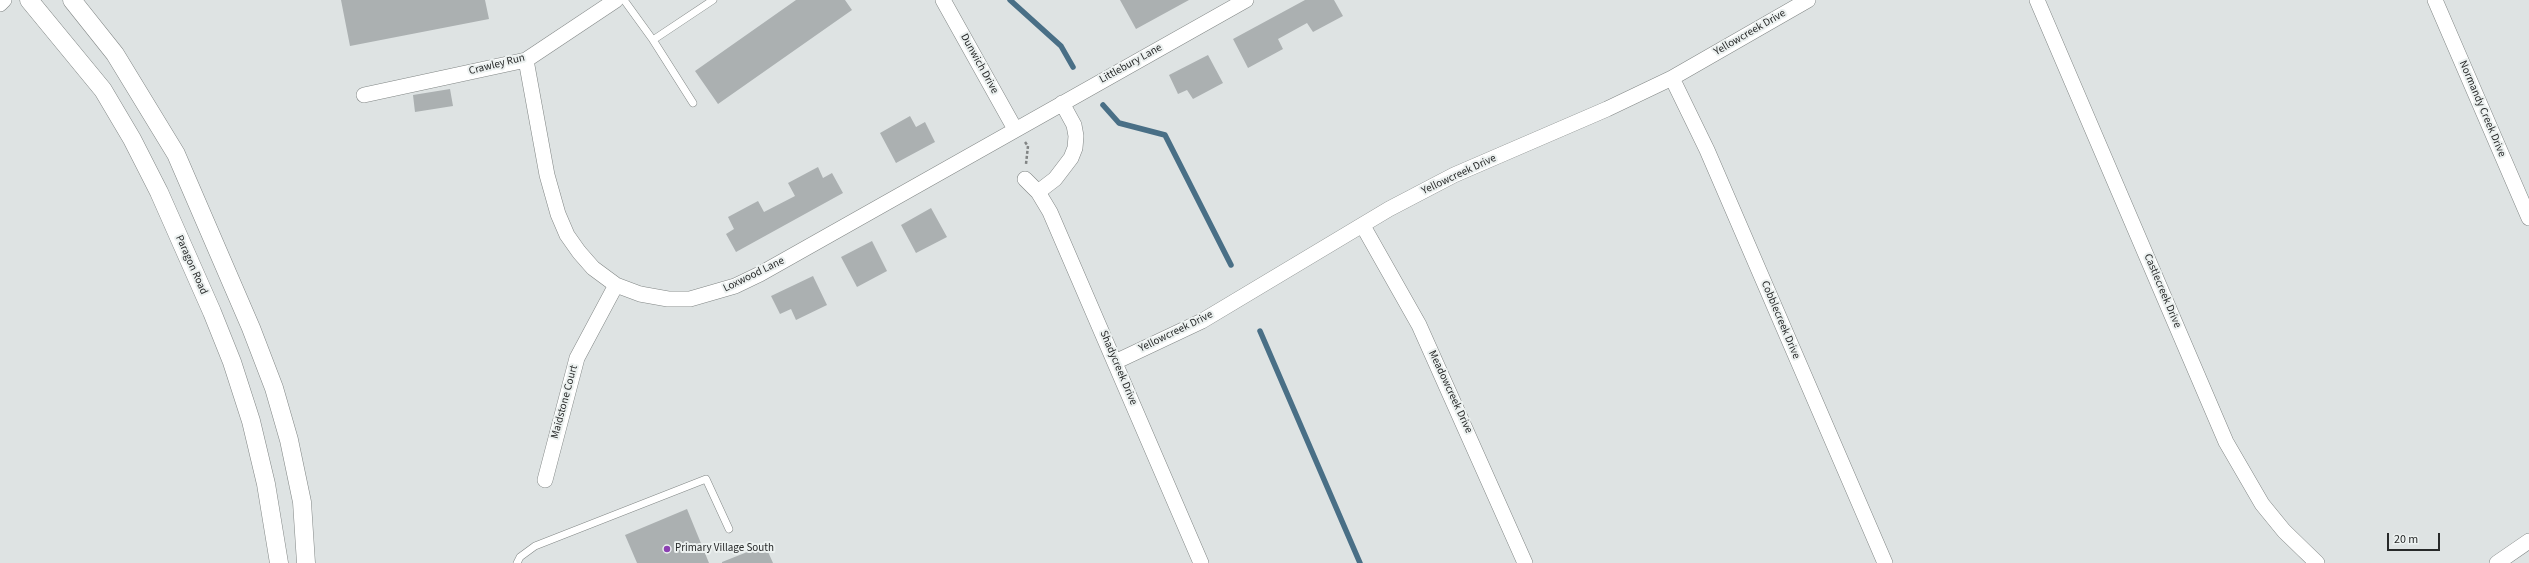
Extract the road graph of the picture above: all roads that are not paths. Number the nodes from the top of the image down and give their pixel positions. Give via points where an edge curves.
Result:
1 (4, 0) edge
2 (30, 0) edge
3 (72, 0) edge
4 (616, 0) edge
5 (624, 0) edge
6 (714, 0) edge
7 (944, 0) edge
8 (1246, 0) edge
9 (1808, 0) edge
10 (2037, 0) edge
11 (2435, 0) edge
12 (0, 4) edge
13 (652, 40) junction
14 (526, 60) junction
15 (1672, 78) junction
16 (364, 95) dead end
17 (693, 103) dead end
18 (1062, 103) junction
19 (1015, 129) junction
20 (1025, 179) road end
21 (1038, 192) junction
22 (2529, 218) edge
23 (1363, 226) junction
24 (616, 285) junction
25 (1115, 362) junction
26 (545, 480) dead end
27 (729, 529) dead end
28 (2529, 541) edge
29 (279, 563) edge
30 (306, 563) edge
31 (517, 563) edge
32 (1201, 563) edge
33 (1525, 563) edge
34 (1885, 563) edge
35 (2317, 563) edge
36 (2497, 563) edge

1 - 12 street
2 - 29 street, Paragon Road via 103,90 132,139 159,192 209,305 232,362 251,421 266,484
3 - 30 street via 115,54 176,154 251,328 274,388 289,440 302,502
4 - 14 street, Crawley Run
5 - 13 lane
6 - 13 lane
7 - 19 street, Dunwich Drive
8 - 18 street, Littlebury Lane
9 - 15 street, Yellowcreek Drive
10 - 35 street, Castlecreek Drive via 2226,442 2262,504 2284,531
11 - 22 street, Normandy Creek Drive
13 - 17 lane
14 - 16 street, Crawley Run
14 - 24 street, Loxwood Lane via 558,214 579,252 593,268
15 - 23 street, Yellowcreek Drive via 1607,110 1454,174
15 - 34 street, Cobblecreek Drive via 1707,150
18 - 19 street, Littlebury Lane
18 - 21 street via 1074,125 1075,148 1071,158 1055,178
19 - 24 street, Loxwood Lane via 735,286 690,299 668,299 640,294
20 - 21 street, Shadycreek Drive
21 - 25 street, Shadycreek Drive via 1050,212
23 - 25 street, Yellowcreek Drive via 1202,321
23 - 33 street, Meadowcreek Drive via 1419,325
24 - 26 street, Maidstone Court via 577,358
25 - 32 street, Shadycreek Drive
27 - 31 lane via 706,479 535,546 520,557
28 - 36 street

